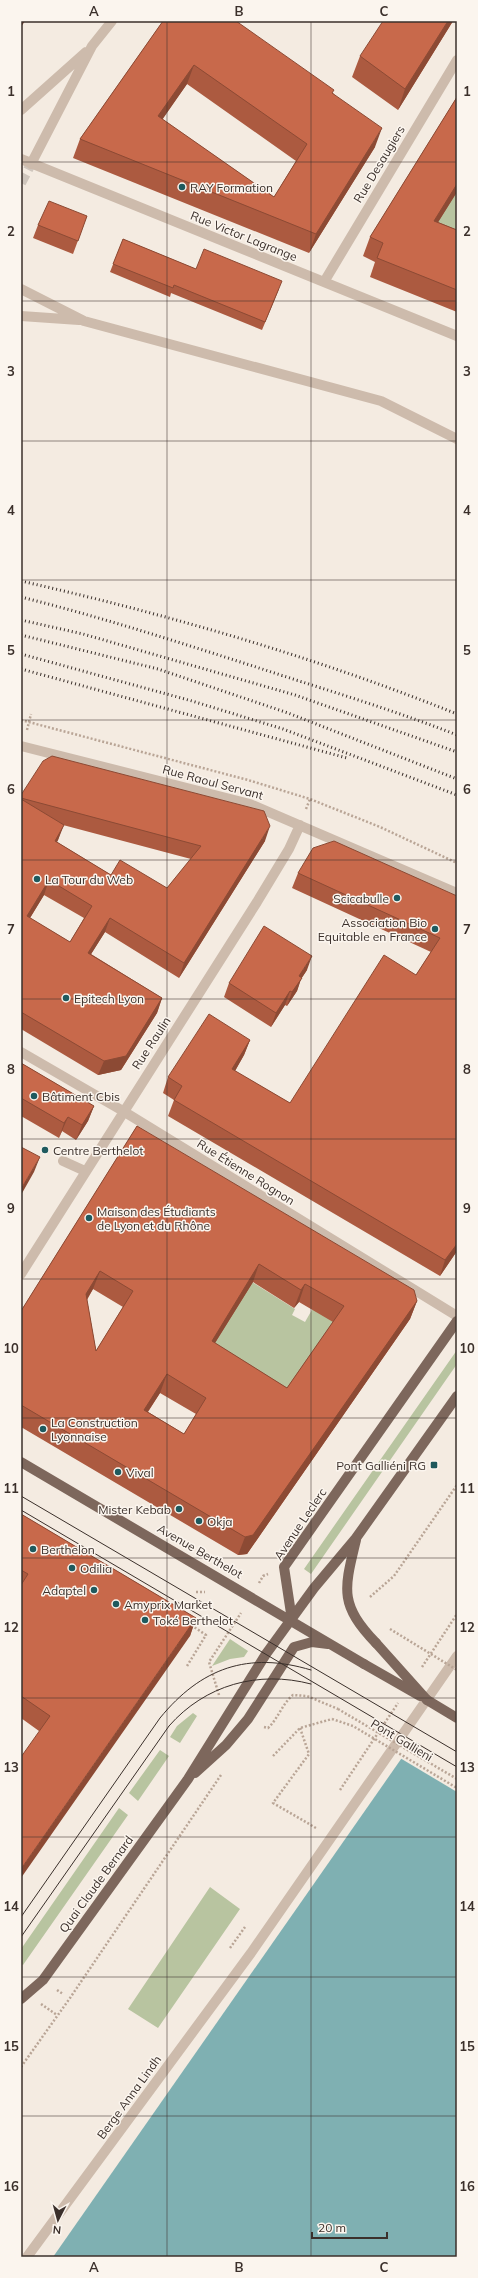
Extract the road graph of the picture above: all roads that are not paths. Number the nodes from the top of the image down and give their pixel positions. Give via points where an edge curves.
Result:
1 (112, 21) edge
2 (92, 46) junction
3 (457, 60) edge
4 (21, 110) edge
5 (21, 159) edge
6 (31, 164) junction
7 (324, 282) junction
8 (21, 289) edge
9 (21, 316) edge
10 (84, 321) junction
11 (457, 336) edge
12 (457, 439) edge
13 (22, 747) edge
14 (300, 825) junction
15 (457, 894) edge
16 (21, 1052) edge
17 (123, 1111) junction
18 (63, 1161) dead end
19 (85, 1171) junction
20 (21, 1274) edge
21 (457, 1316) edge
22 (457, 1322) edge
23 (457, 1396) edge
24 (21, 1462) edge
25 (356, 1538) junction
26 (292, 1620) junction
27 (336, 1646) junction
28 (457, 1656) edge
29 (427, 1700) junction
30 (457, 1718) edge
31 (188, 1779) junction
32 (22, 1994) edge
33 (27, 2257) edge

1 - 2 street
2 - 4 street
2 - 6 street
3 - 7 street, Rue Desaugiers
5 - 6 street, Rue Victor Lagrange
6 - 7 street, Rue Victor Lagrange
7 - 11 street, Rue Victor Lagrange
8 - 10 street
9 - 10 street
10 - 12 street via 381,401
13 - 14 street, Rue Raoul Servant via 250,804
14 - 15 street, Rue Raoul Servant
14 - 17 street, Rue Raulin via 289,849 257,902
16 - 17 street, Rue Étienne Rognon
17 - 19 street, Rue Raulin
17 - 21 street, Rue Étienne Rognon
18 - 19 street
19 - 20 street, Rue Raulin
22 - 26 main road, Avenue Leclerc via 284,1567
23 - 25 main road
24 - 26 main road, Avenue Berthelot
25 - 26 main road via 314,1588
25 - 29 main road, bridge via 347,1577 346,1598 349,1608 362,1628
26 - 27 main road, Avenue Berthelot
26 - 31 main road, Quai Claude Bernard via 266,1654
27 - 29 main road, Avenue Berthelot, bridge
27 - 31 main road, Quai Claude Bernard via 312,1642 294,1647 248,1719 226,1745
28 - 33 street, Berge Anna Lindh via 251,1953
29 - 30 main road
31 - 32 main road, Quai Claude Bernard via 43,1980

